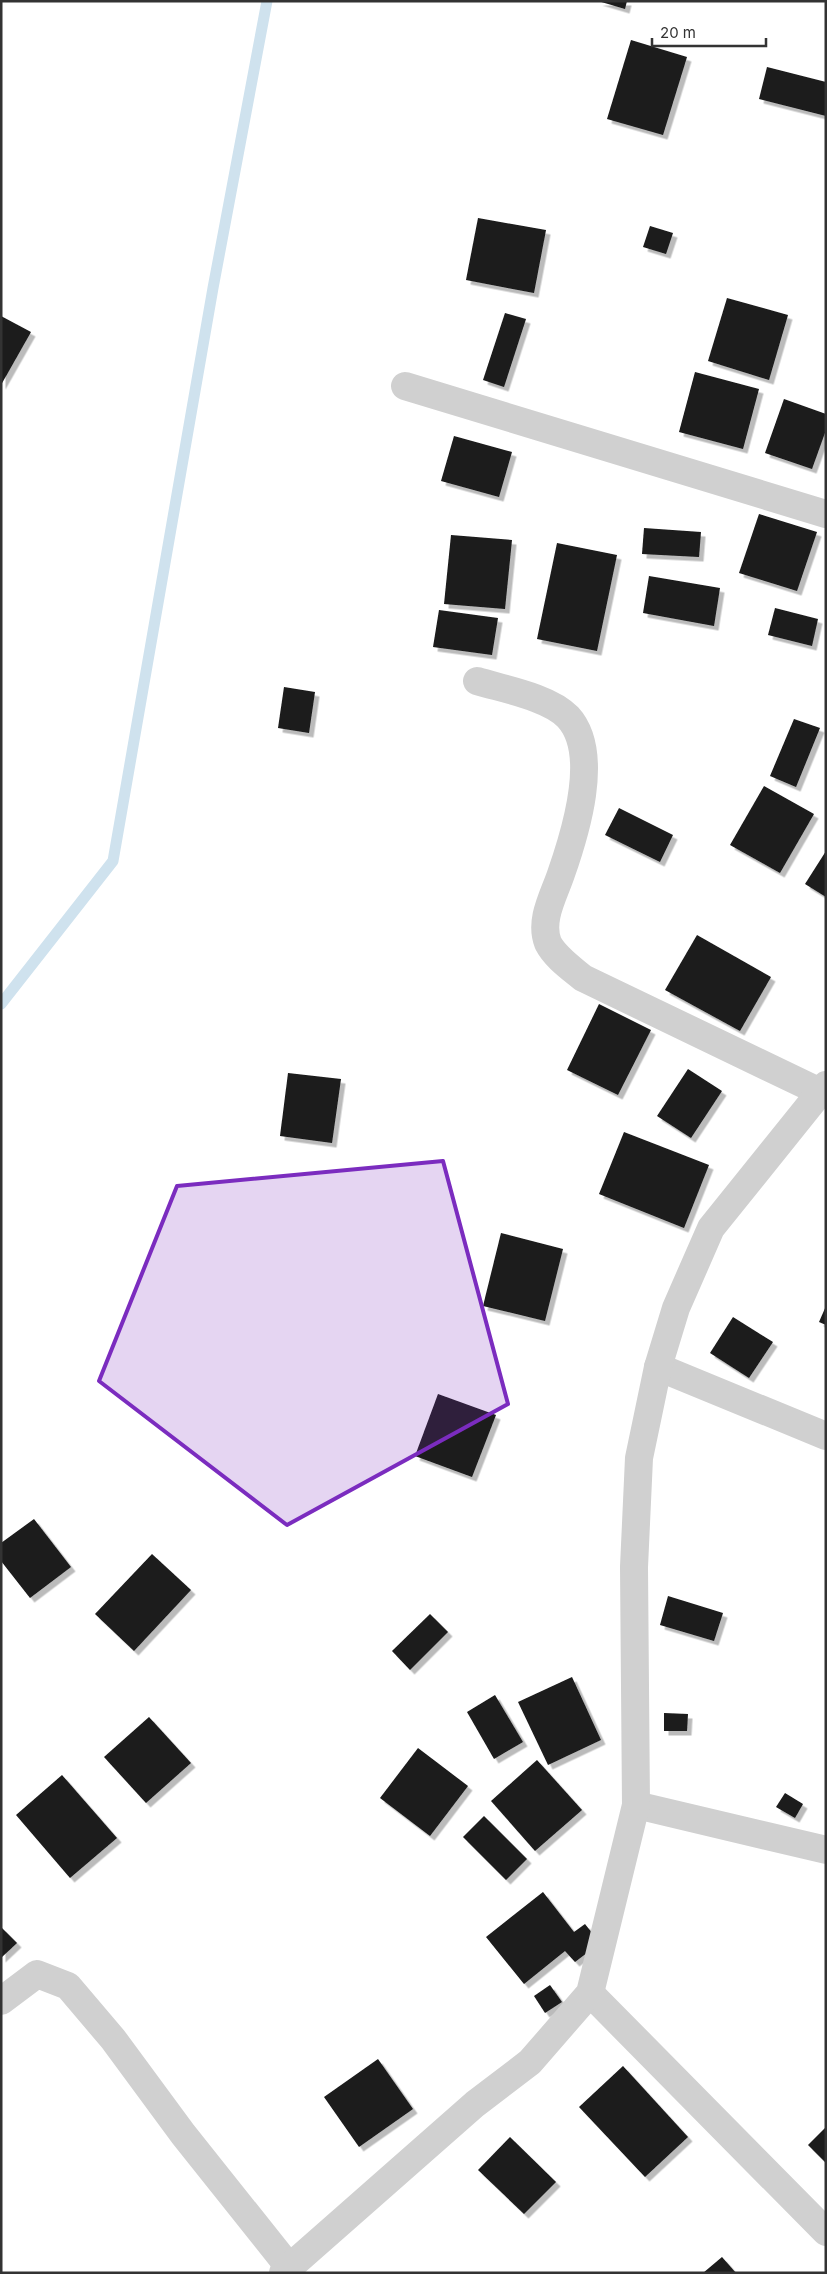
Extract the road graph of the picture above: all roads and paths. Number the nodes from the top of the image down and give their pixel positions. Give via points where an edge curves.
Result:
1 (405, 386) dead end
2 (826, 514) edge
3 (477, 681) dead end
4 (824, 1089) edge
5 (658, 1367) junction
6 (826, 1436) edge
7 (636, 1805) junction
8 (826, 1850) edge
9 (590, 1993) junction
10 (1, 2001) edge
11 (826, 2232) edge
12 (286, 2270) edge

1 - 2 street
3 - 4 street via 547,703 568,718 580,740 586,769 576,833 545,920 548,943 559,957 583,978
4 - 5 street via 712,1228 676,1308
5 - 6 street
5 - 7 street via 639,1458 634,1567
7 - 8 street
7 - 9 street
9 - 11 street
9 - 12 street via 530,2062 475,2104
10 - 12 street via 37,1974 68,1986 113,2039

